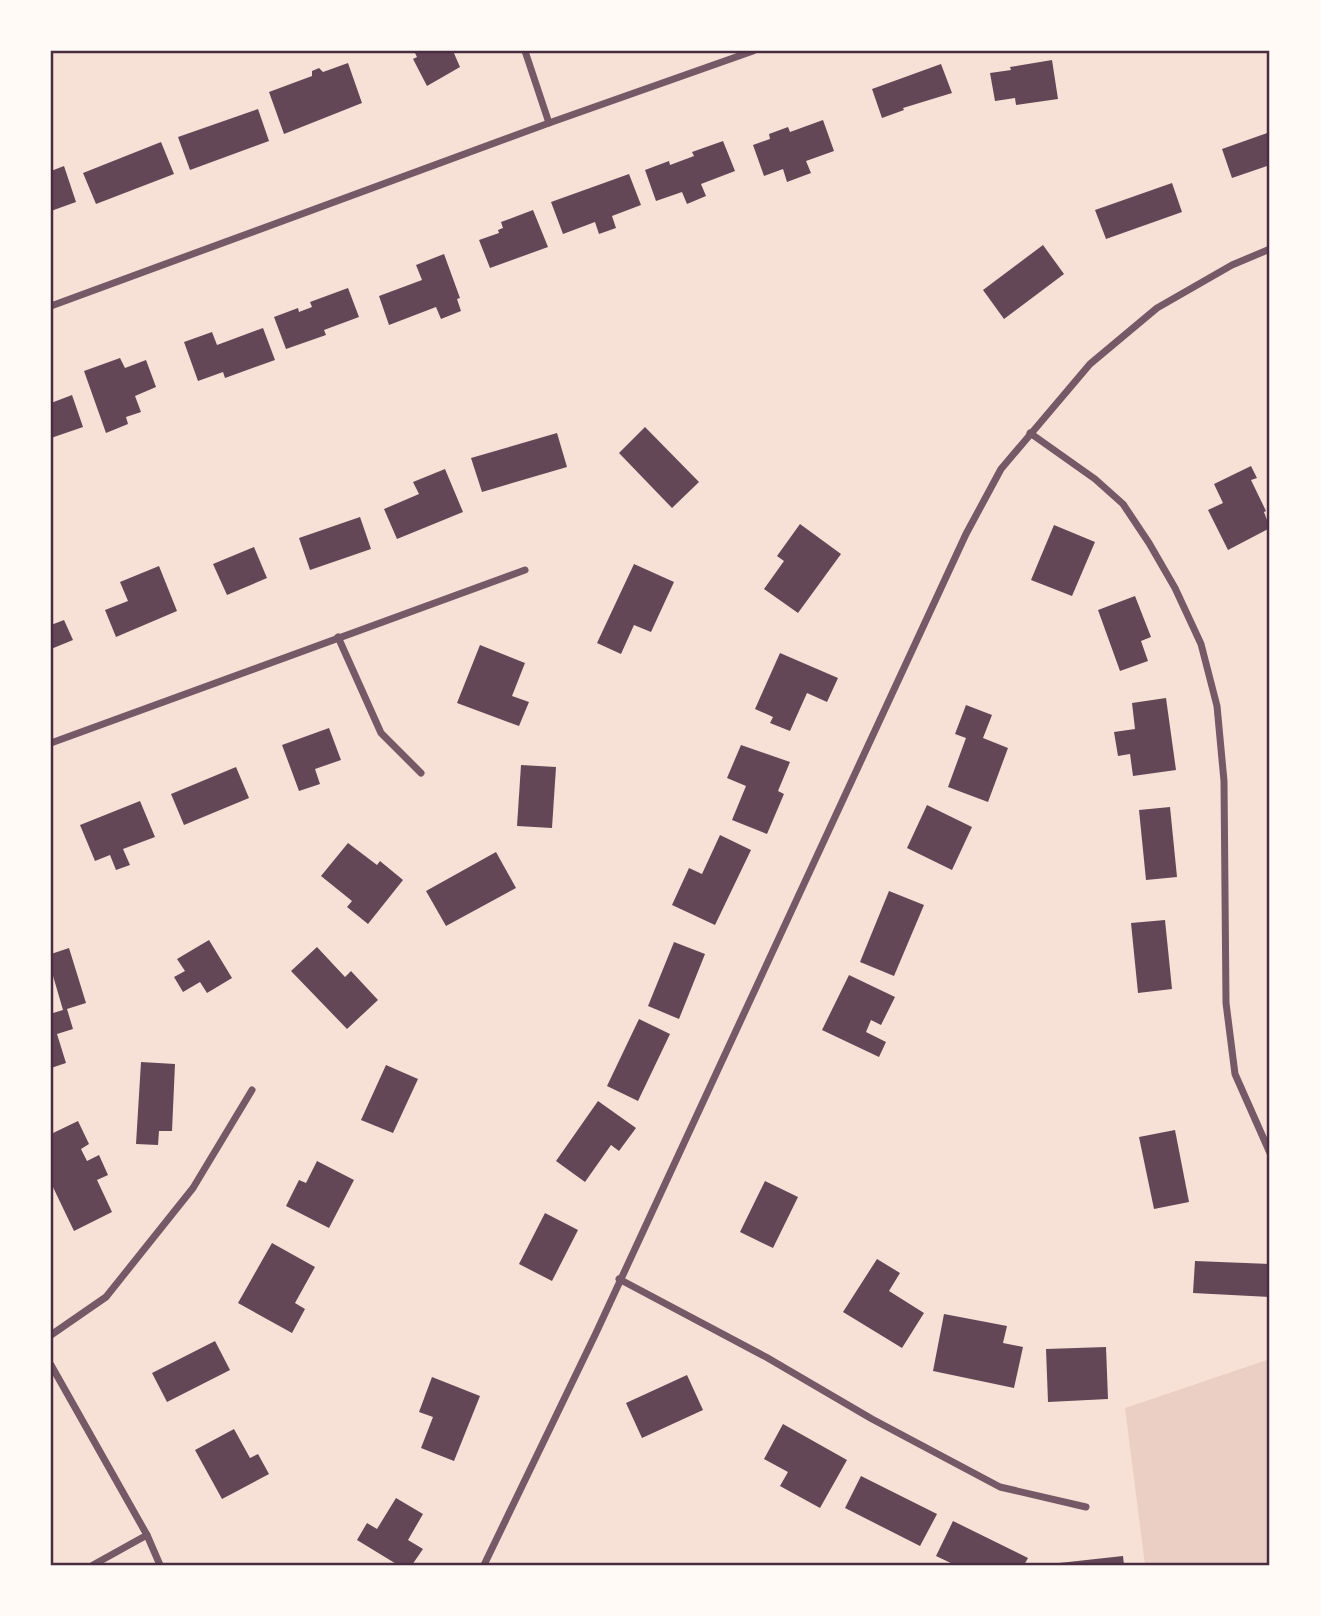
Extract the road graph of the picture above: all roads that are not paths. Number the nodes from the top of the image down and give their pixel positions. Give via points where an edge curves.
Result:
1 (525, 51) edge
2 (752, 51) edge
3 (549, 123) junction
4 (1270, 248) edge
5 (51, 306) edge
6 (1030, 433) junction
7 (526, 570) dead end
8 (338, 637) junction
9 (51, 743) edge
10 (421, 773) dead end
11 (252, 1090) dead end
12 (1270, 1153) edge
13 (620, 1279) junction
14 (51, 1335) edge
15 (51, 1365) edge
16 (1086, 1507) dead end
17 (147, 1535) junction
18 (93, 1565) edge
19 (160, 1565) edge
20 (484, 1565) edge

1 - 3 street
2 - 3 street
3 - 5 street
4 - 6 street via 1157,308 1090,364
6 - 12 street via 1095,478 1123,504 1175,588 1202,644 1217,706 1224,781 1226,1003 1235,1074
6 - 13 street via 1001,469 966,534
7 - 8 street
8 - 9 street
8 - 10 street via 381,733
11 - 14 street via 193,1188 106,1297
13 - 16 street via 1000,1487
13 - 20 street
15 - 17 street
17 - 18 street
17 - 19 street

